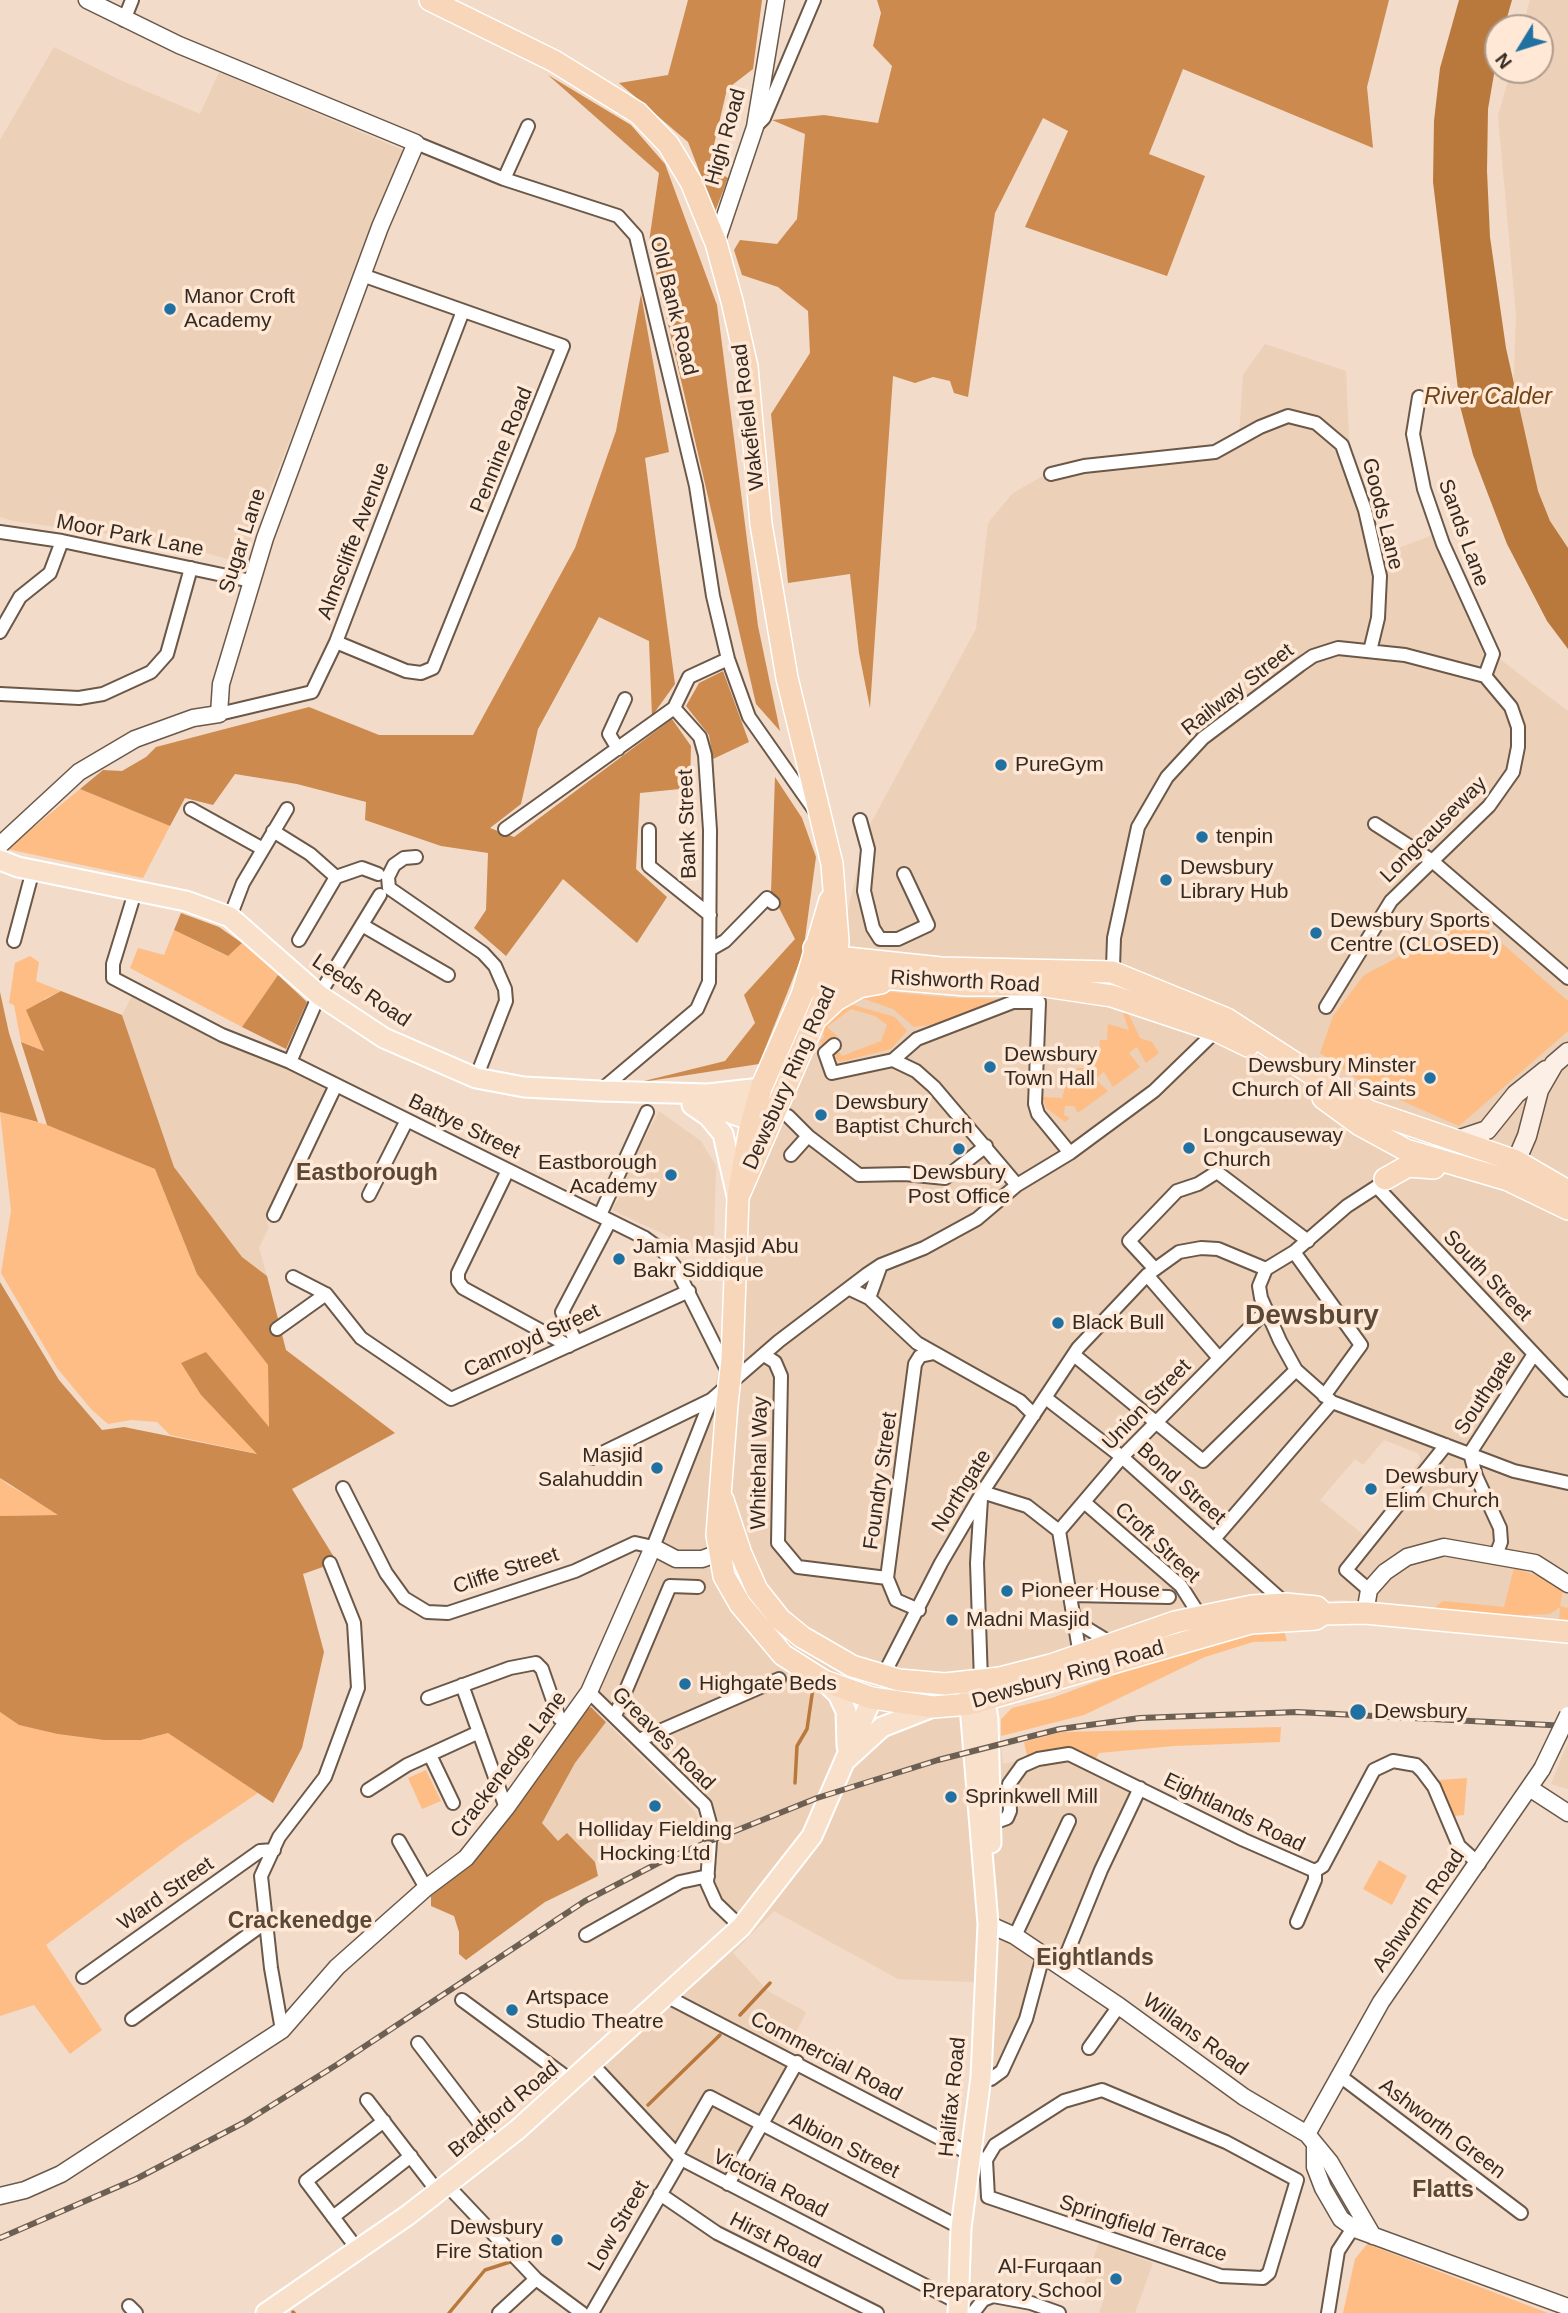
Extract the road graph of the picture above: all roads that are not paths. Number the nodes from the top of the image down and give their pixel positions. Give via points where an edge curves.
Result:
1 (87, 0) edge
2 (132, 0) edge
3 (430, 0) edge
4 (776, 0) edge
5 (814, 0) edge
6 (124, 20) junction
7 (528, 126) dead end
8 (755, 127) junction
9 (416, 143) junction
10 (504, 180) junction
11 (716, 243) junction
12 (362, 275) junction
13 (463, 311) junction
14 (1419, 397) dead end
15 (1051, 474) dead end
16 (0, 532) edge
17 (62, 541) junction
18 (191, 568) junction
19 (251, 581) junction
20 (0, 632) edge
21 (336, 642) junction
22 (1370, 651) junction
23 (728, 659) junction
24 (1485, 676) junction
25 (0, 694) edge
26 (625, 699) dead end
27 (674, 708) junction
28 (219, 715) junction
29 (618, 749) junction
30 (191, 809) dead end
31 (287, 809) dead end
32 (860, 820) dead end
33 (1375, 824) dead end
34 (825, 825) junction
35 (505, 829) dead end
36 (649, 830) dead end
37 (273, 831) junction
38 (0, 845) edge
39 (263, 849) junction
40 (416, 858) dead end
41 (0, 860) edge
42 (1431, 860) junction
43 (33, 870) junction
44 (378, 874) dead end
45 (904, 874) dead end
46 (336, 877) junction
47 (136, 889) junction
48 (833, 892) junction
49 (380, 895) dead end
50 (773, 903) dead end
51 (710, 915) junction
52 (229, 917) junction
53 (362, 925) junction
54 (299, 940) dead end
55 (14, 941) dead end
56 (711, 949) junction
57 (825, 956) junction
58 (878, 962) junction
59 (1112, 972) junction
60 (448, 975) dead end
61 (1568, 978) edge
62 (901, 980) junction
63 (319, 995) junction
64 (1112, 996) junction
65 (1326, 1007) dead end
66 (816, 1019) junction
67 (1222, 1025) junction
68 (834, 1045) dead end
69 (1568, 1052) edge
70 (893, 1060) junction
71 (290, 1062) junction
72 (1554, 1065) junction
73 (476, 1078) junction
74 (336, 1085) junction
75 (761, 1088) junction
76 (600, 1091) junction
77 (676, 1093) junction
78 (708, 1094) junction
79 (1369, 1111) junction
80 (647, 1112) dead end
81 (767, 1116) junction
82 (407, 1120) junction
83 (808, 1136) junction
84 (1454, 1141) junction
85 (986, 1146) junction
86 (1406, 1150) junction
87 (1070, 1153) junction
88 (791, 1155) dead end
89 (508, 1170) junction
90 (1477, 1171) junction
91 (1513, 1171) junction
92 (1382, 1183) junction
93 (1017, 1185) junction
94 (1568, 1191) edge
95 (370, 1195) dead end
96 (738, 1197) junction
97 (1568, 1209) edge
98 (274, 1215) dead end
99 (605, 1218) junction
100 (1308, 1241) junction
101 (1294, 1252) junction
102 (881, 1265) junction
103 (1266, 1269) junction
104 (1150, 1272) junction
105 (301, 1277) dead end
106 (850, 1289) junction
107 (689, 1291) junction
108 (326, 1294) junction
109 (869, 1298) junction
110 (1267, 1310) junction
111 (277, 1329) dead end
112 (572, 1344) junction
113 (934, 1353) junction
114 (1534, 1354) junction
115 (764, 1355) junction
116 (1074, 1355) junction
117 (1219, 1358) junction
118 (733, 1370) junction
119 (1296, 1370) junction
120 (1568, 1390) edge
121 (1047, 1399) junction
122 (1328, 1399) junction
123 (719, 1402) junction
124 (1034, 1415) junction
125 (1157, 1422) junction
126 (1446, 1445) junction
127 (1470, 1453) junction
128 (1122, 1457) junction
129 (592, 1458) dead end
130 (1568, 1483) edge
131 (343, 1488) dead end
132 (982, 1492) junction
133 (721, 1495) junction
134 (1084, 1502) junction
135 (1500, 1528) junction
136 (1059, 1531) junction
137 (1214, 1539) junction
138 (739, 1546) junction
139 (653, 1547) junction
140 (718, 1553) junction
141 (1496, 1555) junction
142 (1528, 1562) junction
143 (330, 1563) dead end
144 (887, 1578) junction
145 (1568, 1584) edge
146 (698, 1587) dead end
147 (1369, 1590) junction
148 (1072, 1595) junction
149 (1169, 1597) dead end
150 (1286, 1604) junction
151 (919, 1610) junction
152 (1365, 1613) junction
153 (1323, 1614) junction
154 (1075, 1621) junction
155 (1204, 1626) junction
156 (1568, 1632) edge
157 (1111, 1643) junction
158 (1082, 1663) junction
159 (779, 1679) dead end
160 (824, 1681) junction
161 (462, 1685) junction
162 (878, 1691) junction
163 (589, 1692) junction
164 (976, 1692) junction
165 (428, 1698) dead end
166 (933, 1707) junction
167 (1568, 1714) edge
168 (615, 1716) junction
169 (569, 1721) junction
170 (479, 1732) junction
171 (639, 1740) junction
172 (848, 1754) junction
173 (430, 1755) junction
174 (1140, 1788) junction
175 (1531, 1789) junction
176 (368, 1790) dead end
177 (453, 1803) dead end
178 (506, 1808) junction
179 (1568, 1813) edge
180 (1069, 1821) dead end
181 (998, 1822) junction
182 (400, 1842) dead end
183 (274, 1850) junction
184 (408, 1856) junction
185 (394, 1864) dead end
186 (1479, 1864) junction
187 (1315, 1871) junction
188 (708, 1876) junction
189 (987, 1885) junction
190 (426, 1888) junction
191 (266, 1922) junction
192 (1297, 1922) dead end
193 (988, 1924) junction
194 (741, 1927) junction
195 (586, 1935) dead end
196 (1015, 1936) junction
197 (1043, 1956) junction
198 (1061, 1968) junction
199 (83, 1977) dead end
200 (664, 1996) junction
201 (462, 2000) dead end
202 (1119, 2006) junction
203 (132, 2019) dead end
204 (282, 2029) junction
205 (418, 2043) dead end
206 (1089, 2048) dead end
207 (797, 2062) junction
208 (592, 2064) junction
209 (1340, 2076) junction
210 (981, 2077) junction
211 (573, 2082) junction
212 (710, 2097) joint
213 (367, 2100) dead end
214 (384, 2121) junction
215 (762, 2126) junction
216 (1311, 2140) junction
217 (497, 2146) junction
218 (411, 2156) junction
219 (679, 2156) junction
220 (978, 2157) junction
221 (1315, 2167) junction
222 (1297, 2179) junction
223 (728, 2184) junction
224 (443, 2189) junction
225 (660, 2193) junction
226 (0, 2196) edge
227 (1521, 2213) dead end
228 (333, 2217) junction
229 (1356, 2222) junction
230 (961, 2228) junction
231 (358, 2250) junction
232 (536, 2279) junction
233 (957, 2307) edge
234 (1568, 2307) edge
235 (272, 2311) edge
236 (499, 2313) edge
237 (582, 2313) edge
238 (592, 2313) edge
239 (877, 2313) edge
240 (973, 2313) edge
241 (1059, 2313) edge
242 (1328, 2313) edge

1 - 6 street, Old Bank Road
2 - 6 street
3 - 11 highway, Wakefield Road via 554,61 638,113 680,163
4 - 8 street, High Road
5 - 8 street via 764,118
6 - 9 street, Old Bank Road
7 - 10 street
8 - 11 street, High Road
9 - 10 street, Old Bank Road
9 - 12 street, Sugar Lane
10 - 23 street, Old Bank Road via 618,216 636,236 696,486
11 - 34 highway, Wakefield Road via 747,367 761,524 787,678
12 - 13 street, Pennine Road
12 - 19 street, Sugar Lane
13 - 21 street, Almscliffe Avenue
13 - 21 street, Pennine Road via 564,346 433,668 421,673 406,671
14 - 24 street, Sands Lane via 1413,435 1424,489 1443,544 1493,654
15 - 22 street, Goods Lane via 1084,466 1215,452 1288,416 1316,423 1342,445 1365,510 1380,576 1378,618
16 - 17 street, Moor Park Lane
17 - 18 street, Moor Park Lane
17 - 20 street via 50,573 20,597
18 - 19 street, Moor Park Lane
18 - 25 street via 167,654 151,672 103,694 79,698
19 - 28 street, Sugar Lane via 221,684
21 - 28 street, Almscliffe Avenue via 312,692
22 - 24 street, Railway Street
22 - 59 street, Railway Street via 1338,648 1313,656 1182,758 1138,827 1114,938
23 - 27 street via 689,677
23 - 34 street, Old Bank Road via 750,717
24 - 42 street, Longcauseway via 1511,707 1518,727 1513,772 1489,806
26 - 29 street via 609,734
27 - 29 street
27 - 51 street, Bank Street via 699,737 705,755
28 - 38 street via 193,718 135,739 79,772
29 - 35 street
30 - 39 street
31 - 37 street
32 - 45 street via 868,849 864,891 880,939 898,939 928,925
33 - 42 street
34 - 48 highway, Wakefield Road
36 - 51 street via 649,866
37 - 39 street
37 - 46 street
39 - 52 street
40 - 73 street via 404,858 394,865 388,877 391,891 483,953 505,989 506,1000
41 - 43 main road, Leeds Road
42 - 61 street
42 - 65 street, Longcauseway via 1391,901
43 - 47 main road, Leeds Road
43 - 55 street
44 - 46 street via 362,868
46 - 54 street
47 - 52 main road, Leeds Road
47 - 71 street, Battye Street via 113,964 113,978 222,1035
48 - 57 highway, Wakefield Road
48 - 58 highway via 853,940
49 - 53 street
50 - 56 street via 767,898 725,941
51 - 56 street, Bank Street
52 - 63 main road, Leeds Road
53 - 60 street
53 - 63 street
56 - 76 street, Bank Street via 709,982 698,1009
57 - 58 highway, Rishworth Road
57 - 62 highway, Rishworth Road
57 - 66 highway, Dewsbury Ring Road
57 - 75 highway, Dewsbury Ring Road via 802,995
58 - 59 highway, Rishworth Road
59 - 64 street, Railway Street
59 - 67 highway
62 - 64 highway, Rishworth Road via 1038,985
62 - 66 highway via 859,987
63 - 71 street
63 - 73 main road, Leeds Road via 384,1038
64 - 67 highway, Rishworth Road
66 - 81 highway, Dewsbury Ring Road
67 - 79 highway
67 - 86 highway via 1360,1125
67 - 87 street via 1153,1091
68 - 70 street via 825,1053 832,1073
69 - 72 main road
70 - 85 street via 934,1087
70 - 87 street via 917,1039 1013,1002 1040,1002 1035,1104
71 - 74 street, Battye Street
72 - 84 main road via 1516,1094 1487,1129
72 - 91 main road via 1539,1090
73 - 76 main road, Leeds Road via 524,1087
74 - 82 street, Battye Street
74 - 98 street
75 - 78 main road, Leeds Road
75 - 81 highway, Dewsbury Ring Road
76 - 77 main road, Leeds Road
77 - 78 main road, Leeds Road
77 - 81 main road, Leeds Road
77 - 96 main road via 708,1116 723,1134
78 - 81 main road, Leeds Road
79 - 84 highway
79 - 86 highway via 1402,1140
80 - 99 street
81 - 83 street
81 - 96 highway, Dewsbury Ring Road
82 - 89 street, Battye Street
82 - 95 street
83 - 85 street via 859,1175 945,1178
83 - 88 street
84 - 91 highway
85 - 93 street
86 - 90 highway
86 - 92 street
87 - 93 street
89 - 99 street, Battye Street
89 - 112 street via 458,1281 463,1288
90 - 91 highway
90 - 92 highway via 1462,1176 1415,1165
91 - 94 highway
91 - 97 highway
92 - 100 street
92 - 114 street, South Street
93 - 102 street via 977,1219
96 - 118 highway, Dewsbury Ring Road
99 - 107 street, Battye Street via 663,1251
99 - 112 street via 562,1312
100 - 101 street
100 - 104 street via 1217,1172 1177,1191 1129,1241
101 - 103 street
101 - 122 street via 1361,1345
102 - 106 street
102 - 109 street
103 - 104 street, Northgate via 1202,1248 1179,1252
103 - 110 street via 1259,1286
104 - 116 street, Northgate
104 - 117 street
105 - 108 street, Camroyd Street
106 - 109 street
106 - 115 street
107 - 112 street, Camroyd Street
107 - 118 street, Battye Street via 721,1362
108 - 111 street
108 - 112 street, Camroyd Street via 361,1338 448,1399
109 - 113 street via 912,1339
110 - 117 street, Union Street
110 - 119 street
113 - 124 street via 1020,1401
113 - 144 street, Foundry Street via 920,1356 915,1364
114 - 120 street, South Street
114 - 127 street, Southgate
115 - 118 street
115 - 144 street, Whitehall Way via 775,1362 781,1376 778,1543 798,1567
116 - 121 street, Northgate
116 - 125 street
117 - 125 street, Union Street
118 - 123 highway, Dewsbury Ring Road, bridge
119 - 122 street
119 - 125 street via 1203,1461
121 - 124 street, Northgate
121 - 128 street, Bond Street
122 - 126 street
122 - 137 street
123 - 129 street
123 - 133 highway, Dewsbury Ring Road
123 - 139 street, Crackenedge Lane
124 - 132 street, Northgate
125 - 128 street, Union Street
126 - 127 street
126 - 147 street via 1346,1570
127 - 130 street via 1514,1471
127 - 135 street
128 - 134 street, Union Street
128 - 137 street, Bond Street
131 - 139 street, Cliffe Street via 386,1573 404,1598 427,1612 448,1613 575,1571 635,1543
132 - 136 street via 1027,1506
132 - 151 street, Northgate
132 - 164 street, Halifax Road
133 - 138 highway, Dewsbury Ring Road
133 - 140 highway, Dewsbury Ring Road
134 - 136 street, Union Street
134 - 155 street, Croft Street via 1181,1586
135 - 141 street
135 - 142 street via 1510,1551
136 - 148 street
137 - 150 street, Bond Street
138 - 140 street, Cliffe Street
138 - 162 highway, Dewsbury Ring Road via 757,1590 780,1619 852,1666
139 - 140 street, Cliffe Street via 676,1559 702,1559
139 - 163 street, Crackenedge Lane
140 - 160 highway, Dewsbury Ring Road via 724,1576 762,1633 783,1655
141 - 142 street
141 - 147 street via 1460,1548 1426,1550 1385,1572
142 - 145 street
143 - 183 street via 354,1623 358,1688 325,1777
144 - 151 street, Foundry Street via 895,1600
146 - 168 street via 670,1586
147 - 152 street
148 - 149 street
148 - 154 street
150 - 153 highway via 1317,1607
150 - 155 highway via 1252,1606
151 - 162 street, Bradford Road
152 - 153 highway
152 - 156 highway
153 - 155 highway via 1316,1619
154 - 157 street
154 - 158 street
155 - 157 highway, Dewsbury Ring Road
155 - 158 highway, Dewsbury Ring Road
157 - 158 highway, Dewsbury Ring Road
158 - 164 highway, Dewsbury Ring Road
159 - 171 street
160 - 162 highway, Dewsbury Ring Road
160 - 172 main road via 838,1694 846,1711
161 - 165 street
161 - 169 street via 536,1663 559,1718
161 - 170 street
162 - 164 highway, Dewsbury Ring Road via 945,1684
162 - 166 highway, Dewsbury Ring Road
162 - 172 main road, Bradford Road
163 - 168 street, Greaves Road
163 - 169 street, Crackenedge Lane
164 - 166 highway, Dewsbury Ring Road
164 - 181 main road, Halifax Road
164 - 189 main road, Halifax Road
166 - 172 main road via 891,1722
167 - 175 street, Ashworth Road, bridge
168 - 171 street, Greaves Road
169 - 178 street, Crackenedge Lane
170 - 173 street
170 - 178 street
171 - 188 street, Greaves Road via 705,1805 711,1826
172 - 194 main road, Bradford Road via 812,1836
173 - 176 street
173 - 177 street
174 - 181 street, Eightlands Road via 1069,1754 1038,1759 1014,1774 1009,1784 1010,1811
174 - 187 street, Eightlands Road
174 - 198 street
175 - 179 street
175 - 186 street, Ashworth Road
178 - 190 street, Crackenedge Lane via 466,1858
180 - 196 street
181 - 189 main road, Halifax Road
182 - 184 street
183 - 191 street via 261,1877
183 - 199 street, Ward Street via 260,1851
184 - 185 street
184 - 190 street
186 - 187 street, Eightlands Road via 1459,1846 1422,1770 1393,1761 1374,1770 1323,1866
186 - 209 street, Ashworth Road via 1381,2002
187 - 192 street
188 - 194 street, Greaves Road via 716,1903
188 - 195 street via 680,1882
189 - 193 main road, Halifax Road
190 - 204 street, Crackenedge Lane via 337,1967
191 - 203 street
191 - 204 street
193 - 196 street, Willans Road
193 - 210 main road, Halifax Road
194 - 200 main road, Bradford Road
196 - 197 street, Willans Road
197 - 198 street, Willans Road
197 - 210 street via 1026,2019 1002,2071 991,2079
198 - 202 street, Willans Road
200 - 207 street, Commercial Road
200 - 208 main road, Bradford Road
201 - 211 street
202 - 206 street
202 - 216 street, Willans Road
204 - 226 street, Crackenedge Lane via 61,2174
205 - 217 street
207 - 215 street
207 - 220 street, Commercial Road
208 - 211 main road, Bradford Road
208 - 219 street, Victoria Road
209 - 216 street, Ashworth Road
209 - 227 street, Ashworth Green
210 - 220 main road, Halifax Road
211 - 217 main road, Bradford Road
212 - 215 street, Albion Street
212 - 219 street, Low Street
213 - 214 street
214 - 218 street
214 - 228 street via 306,2180
215 - 223 street
215 - 230 street, Albion Street
216 - 221 street
216 - 229 street via 1339,2177
217 - 224 main road, Bradford Road
218 - 224 street
218 - 228 street
219 - 223 street, Victoria Road
219 - 225 street, Low Street
220 - 222 street via 1064,2101 1102,2090 1226,2142
220 - 222 street, Springfield Terrace via 988,2197 1221,2276 1263,2278 1269,2273
220 - 230 main road, Halifax Road
221 - 222 street
221 - 229 street via 1332,2207
223 - 233 street, Victoria Road
224 - 231 main road, Bradford Road
224 - 232 street
225 - 238 street, Low Street
225 - 239 street, Hirst Road via 717,2233
228 - 231 street
229 - 234 street via 1373,2236
229 - 242 street via 1338,2251
230 - 233 main road, Halifax Road
231 - 235 main road, Bradford Road
232 - 236 street
232 - 237 street
240 - 241 street via 993,2296

